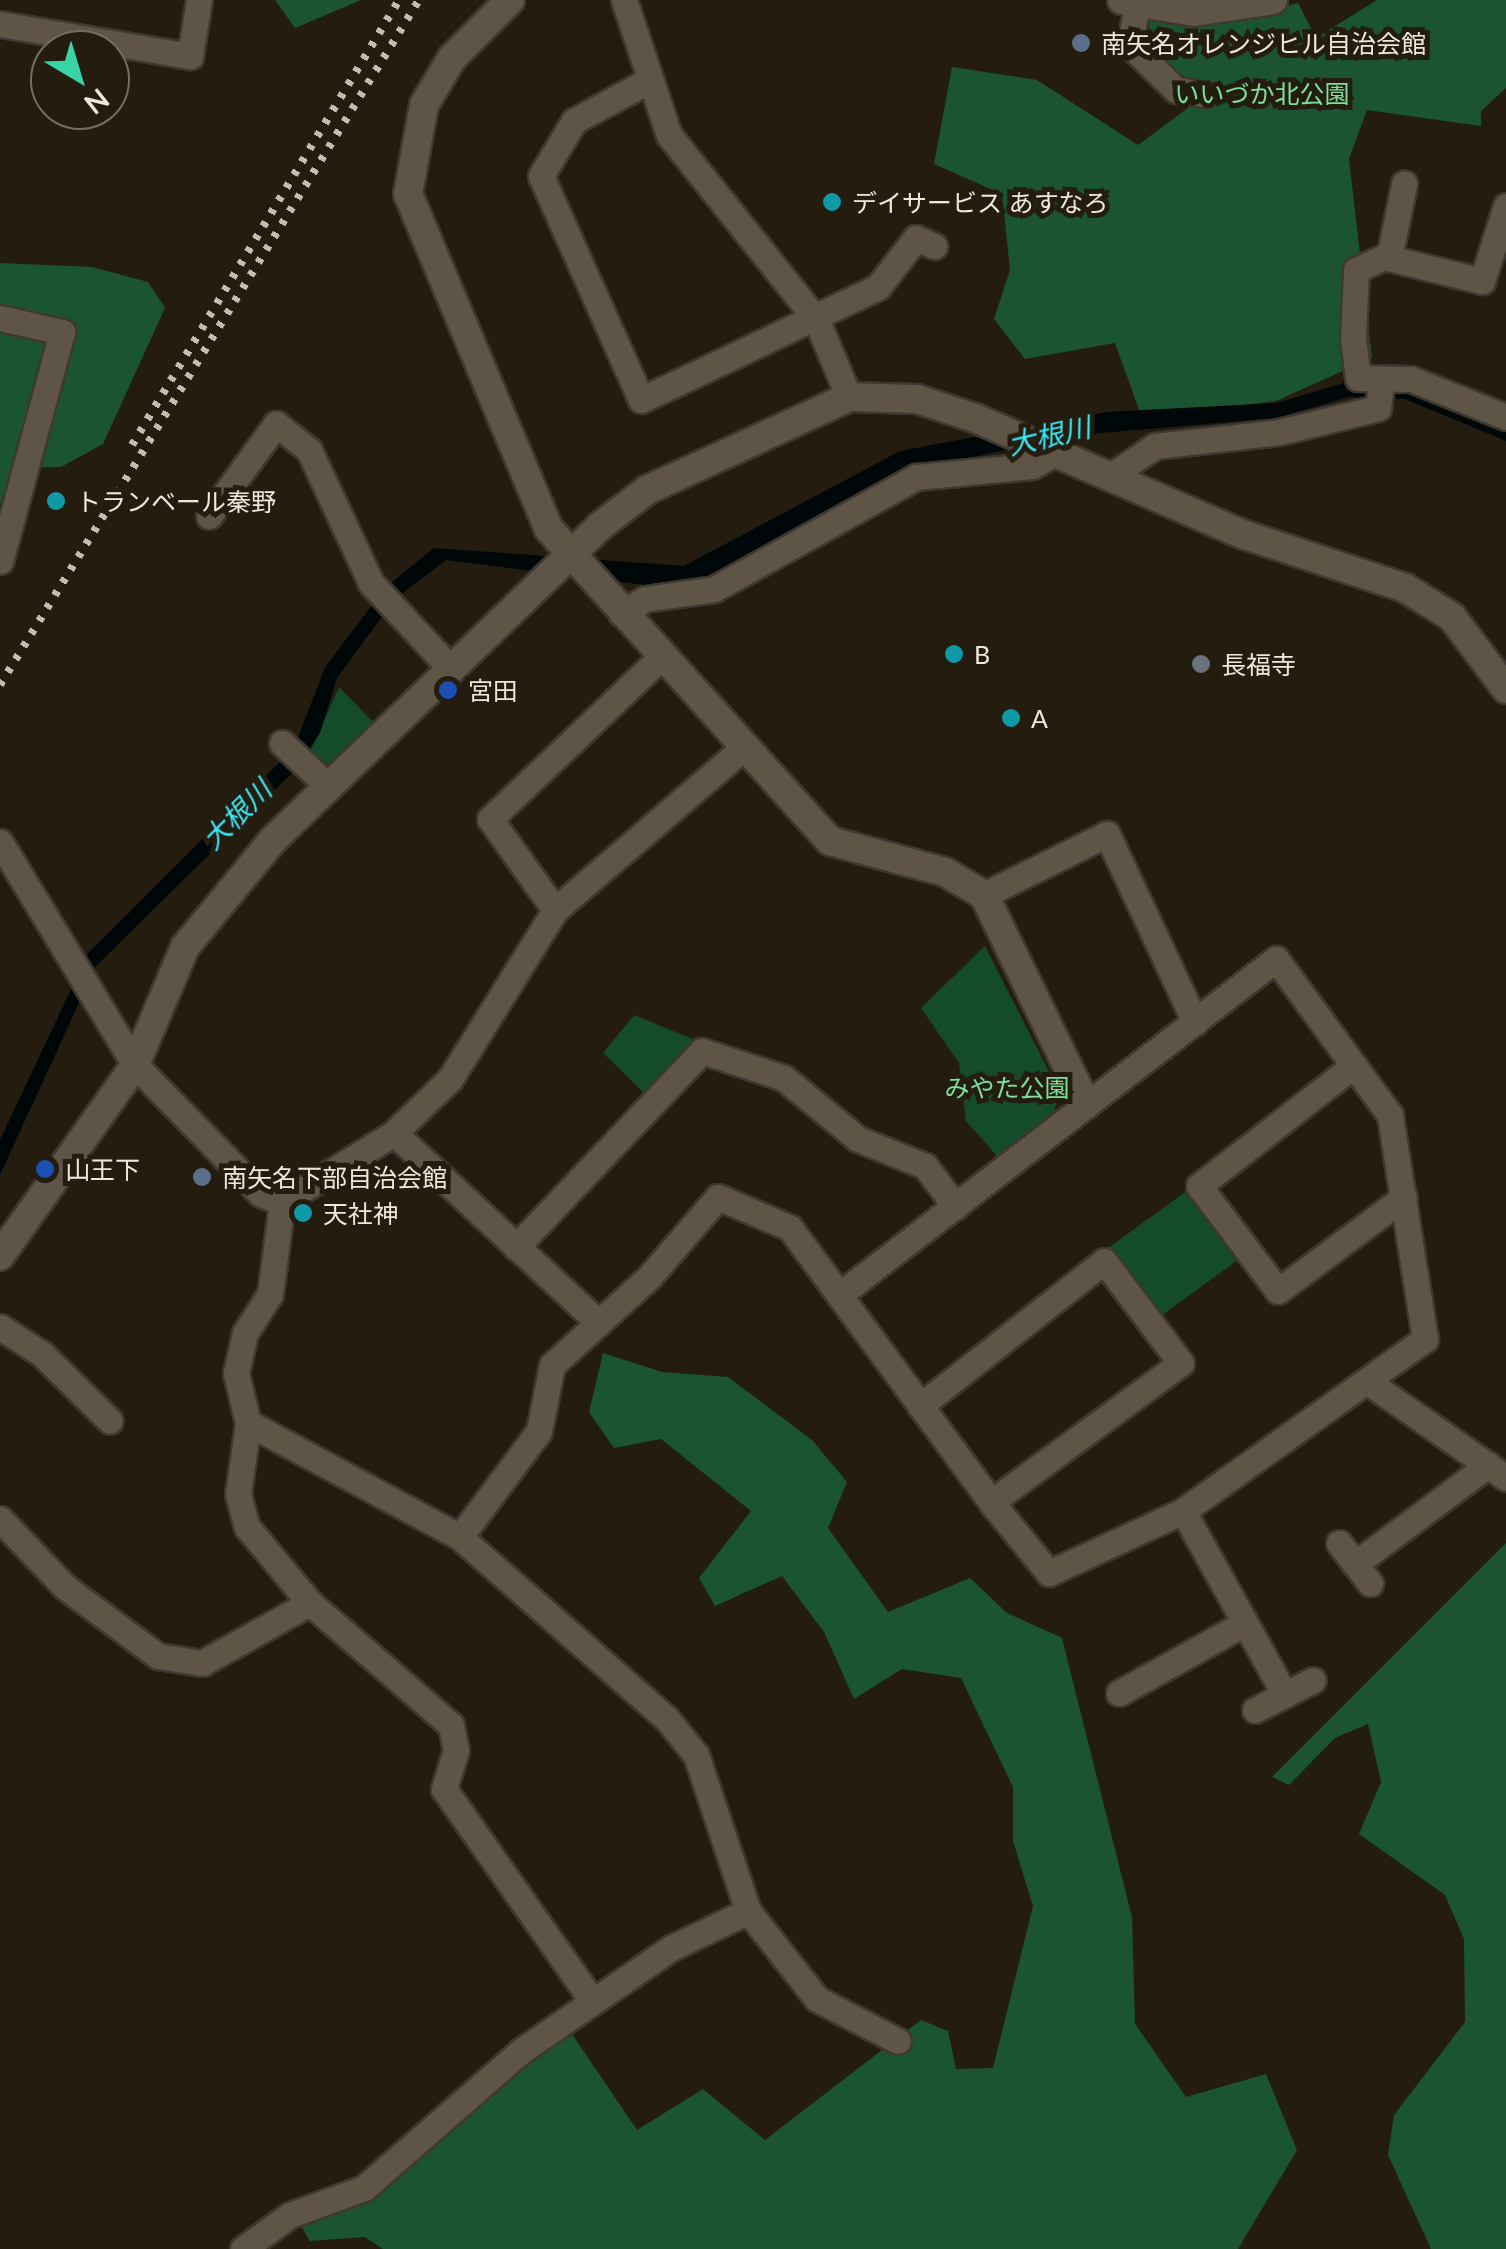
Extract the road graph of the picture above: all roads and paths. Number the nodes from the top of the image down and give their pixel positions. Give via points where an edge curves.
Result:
1 (199, 0) edge
2 (510, 0) edge
3 (624, 0) edge
4 (1273, 0) edge
5 (1130, 2) edge
6 (0, 24) edge
7 (646, 82) junction
8 (1206, 94) dead end
9 (1404, 184) dead end
10 (1506, 206) edge
11 (917, 237) dead end
12 (1499, 252) edge
13 (1390, 258) junction
14 (0, 318) edge
15 (816, 319) junction
16 (1380, 392) junction
17 (848, 398) junction
18 (1506, 417) edge
19 (1055, 449) junction
20 (1115, 473) junction
21 (209, 516) dead end
22 (566, 557) junction
23 (0, 561) edge
24 (621, 613) junction
25 (659, 659) junction
26 (452, 668) junction
27 (1506, 689) edge
28 (282, 743) dead end
29 (742, 750) junction
30 (329, 787) junction
31 (0, 842) edge
32 (984, 896) junction
33 (556, 910) junction
34 (1195, 1022) junction
35 (134, 1065) junction
36 (1353, 1066) junction
37 (1086, 1104) junction
38 (394, 1133) junction
39 (1404, 1198) junction
40 (282, 1202) junction
41 (956, 1207) junction
42 (516, 1248) junction
43 (0, 1256) edge
44 (839, 1295) junction
45 (594, 1318) junction
46 (0, 1327) edge
47 (1368, 1382) junction
48 (920, 1406) junction
49 (110, 1421) dead end
50 (248, 1423) junction
51 (1497, 1472) edge
52 (991, 1502) junction
53 (1183, 1511) junction
54 (0, 1520) edge
55 (460, 1537) junction
56 (1339, 1544) dead end
57 (310, 1603) junction
58 (1245, 1623) junction
59 (1313, 1680) dead end
60 (1118, 1693) dead end
61 (1285, 1695) junction
62 (1255, 1710) dead end
63 (748, 1911) junction
64 (592, 2000) junction
65 (898, 2041) dead end
66 (243, 2249) edge

1 - 6 street via 190,56
2 - 22 street via 452,58 424,104 408,194
3 - 7 street
4 - 5 street via 1232,12
5 - 8 street via 1129,44 1176,90
7 - 15 street via 670,135
7 - 15 street via 574,121 541,176 642,400
9 - 13 street
10 - 12 street
11 - 15 street via 878,287
12 - 13 street via 1482,282
13 - 16 street via 1356,270 1358,378
14 - 23 street via 62,332
15 - 17 street
16 - 18 street via 1411,379
16 - 20 street via 1279,432 1155,446
17 - 19 street via 917,400
17 - 22 street via 647,490
19 - 20 street
19 - 24 street via 1032,466 916,477 714,588
20 - 27 street via 1242,534 1429,600 1475,640
21 - 26 street via 276,424 309,450 385,597
22 - 24 street
22 - 26 street
24 - 25 street
25 - 29 street
25 - 33 street via 490,819
26 - 30 street
28 - 30 street
29 - 32 street via 830,841 944,872
29 - 33 street
30 - 35 street via 184,947
31 - 35 street
32 - 34 street via 1107,834
32 - 37 street
33 - 38 street via 450,1079
34 - 36 street via 1276,959
34 - 37 street
35 - 40 street via 261,1194
35 - 43 street
36 - 39 street via 1390,1115
36 - 39 street via 1199,1186 1278,1292
37 - 41 street
38 - 40 street
38 - 42 street
39 - 47 street via 1425,1339
40 - 50 street via 270,1294 245,1334 236,1372
41 - 42 street via 925,1166 858,1139 784,1078 702,1050
41 - 44 street
42 - 45 street
44 - 45 street via 790,1228 718,1197 650,1276
44 - 48 street
45 - 55 street via 552,1365 538,1431 516,1470
46 - 49 street via 42,1354
47 - 51 street
47 - 53 street
48 - 52 street
48 - 52 street via 1104,1261 1181,1363
50 - 55 street
50 - 57 street via 238,1494 246,1528
51 - 56 street via 1363,1574
52 - 53 street via 1041,1566 1059,1574
53 - 58 street
54 - 57 street via 64,1587 158,1656 202,1663
55 - 63 street via 696,1755
57 - 64 street via 451,1726 456,1750 444,1789
58 - 60 street
58 - 61 street
59 - 61 street
61 - 62 street
63 - 64 street
63 - 65 street via 818,1999
64 - 66 street via 364,2188 290,2215

